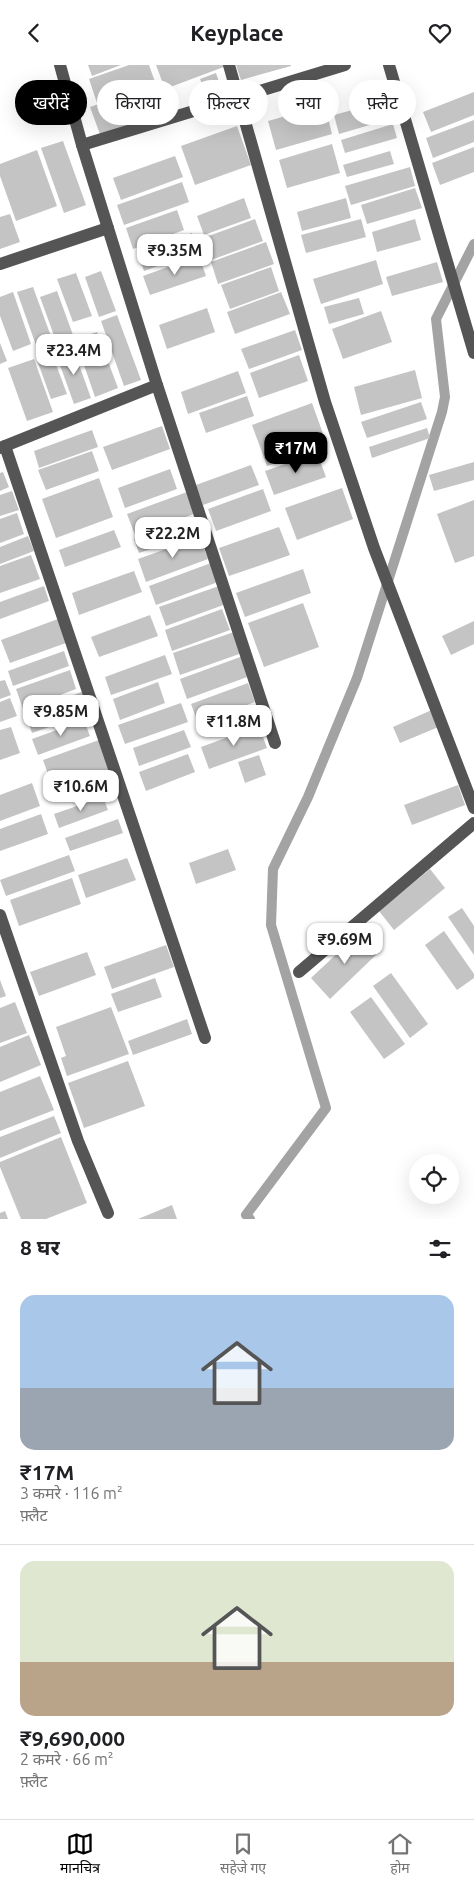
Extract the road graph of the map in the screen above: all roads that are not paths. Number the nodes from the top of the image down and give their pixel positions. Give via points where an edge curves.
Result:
1 (60, 65) edge
2 (229, 65) edge
3 (345, 65) edge
4 (389, 65) edge
5 (234, 80) edge
6 (268, 88) edge
7 (189, 112) edge
8 (247, 125) edge
9 (82, 145) junction
10 (108, 228) junction
11 (0, 264) edge
12 (474, 353) edge
13 (158, 385) junction
14 (3, 447) edge
15 (276, 743) dead end
16 (474, 808) edge
17 (474, 823) edge
18 (0, 915) edge
19 (299, 972) dead end
20 (205, 1038) dead end
21 (108, 1213) dead end

1 - 9 street
2 - 5 street
3 - 6 street
4 - 12 street
7 - 9 street
8 - 16 street via 325,402 374,548
9 - 10 street
10 - 11 street
10 - 13 street
13 - 14 street
13 - 15 street
14 - 20 street
17 - 19 street
18 - 21 street via 78,1141

